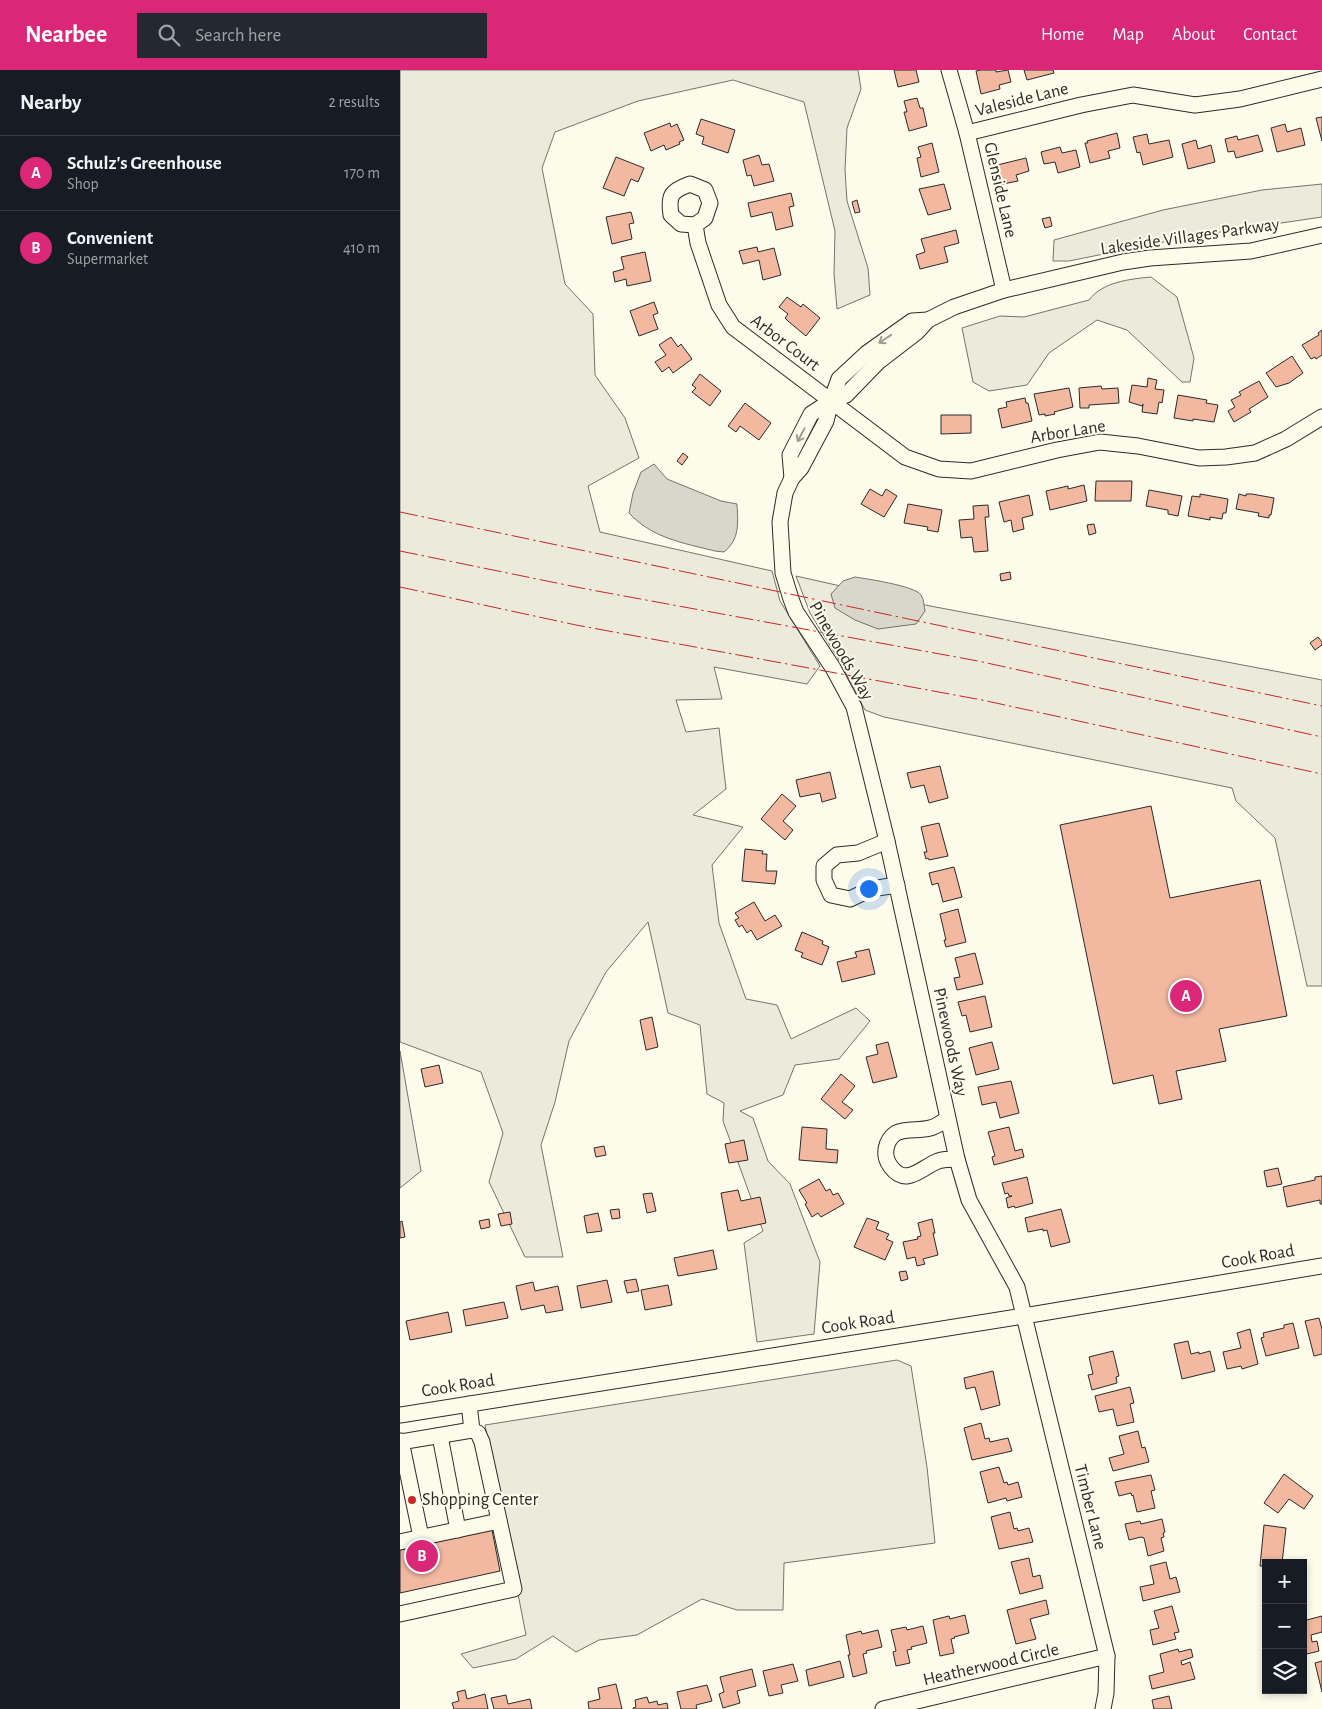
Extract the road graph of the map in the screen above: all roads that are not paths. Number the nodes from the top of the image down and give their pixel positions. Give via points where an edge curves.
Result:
1 (949, 70) edge
2 (1322, 79) edge
3 (968, 134) junction
4 (695, 225) dead end
5 (1322, 235) edge
6 (1004, 290) junction
7 (831, 401) junction
8 (1322, 416) edge
9 (887, 841) junction
10 (897, 886) junction
11 (947, 1118) junction
12 (957, 1159) junction
13 (1322, 1266) edge
14 (1024, 1316) junction
15 (468, 1404) junction
16 (400, 1415) edge
17 (472, 1430) junction
18 (440, 1436) junction
19 (400, 1441) edge
20 (499, 1521) junction
21 (458, 1530) junction
22 (421, 1537) junction
23 (400, 1542) edge
24 (400, 1614) edge
25 (1107, 1656) junction
26 (883, 1709) edge
27 (1103, 1709) edge

1 - 3 street, Glenside Lane
2 - 3 street, Valeside Lane via 1240,99 1195,105 1133,95
3 - 6 street, Glenside Lane
4 - 7 street, Arbor Court via 718,305 733,327
5 - 6 street, Lakeside Villages Parkway via 1251,251 1123,262
6 - 7 street via 928,320 878,362 846,395
7 - 8 street, Arbor Lane via 905,457 939,469 972,470 1100,442 1199,458 1226,458 1254,453 1286,439
7 - 9 street, Pinewoods Way via 826,421 785,493 780,522 782,573 796,612 854,707
9 - 10 street, Pinewoods Way
9 - 10 street via 858,853 837,855 824,866 824,880 831,895 850,899 871,889
10 - 11 street, Pinewoods Way
11 - 12 street, Pinewoods Way
11 - 12 street, Pinewoods Way via 932,1128 896,1133 888,1142 885,1153 888,1164 904,1176 916,1174 940,1160
12 - 14 street, Pinewoods Way via 969,1200 1017,1287
13 - 14 street, Cook Road
14 - 15 street, Cook Road
14 - 25 street, Timber Lane
15 - 16 street, Cook Road
15 - 17 street
17 - 18 street
17 - 20 street via 478,1433 482,1442
18 - 19 street
18 - 21 street
19 - 22 street
20 - 21 street
20 - 24 street via 514,1590
21 - 22 street
22 - 23 street
25 - 26 street, Heatherwood Circle
25 - 27 street, Timber Lane

